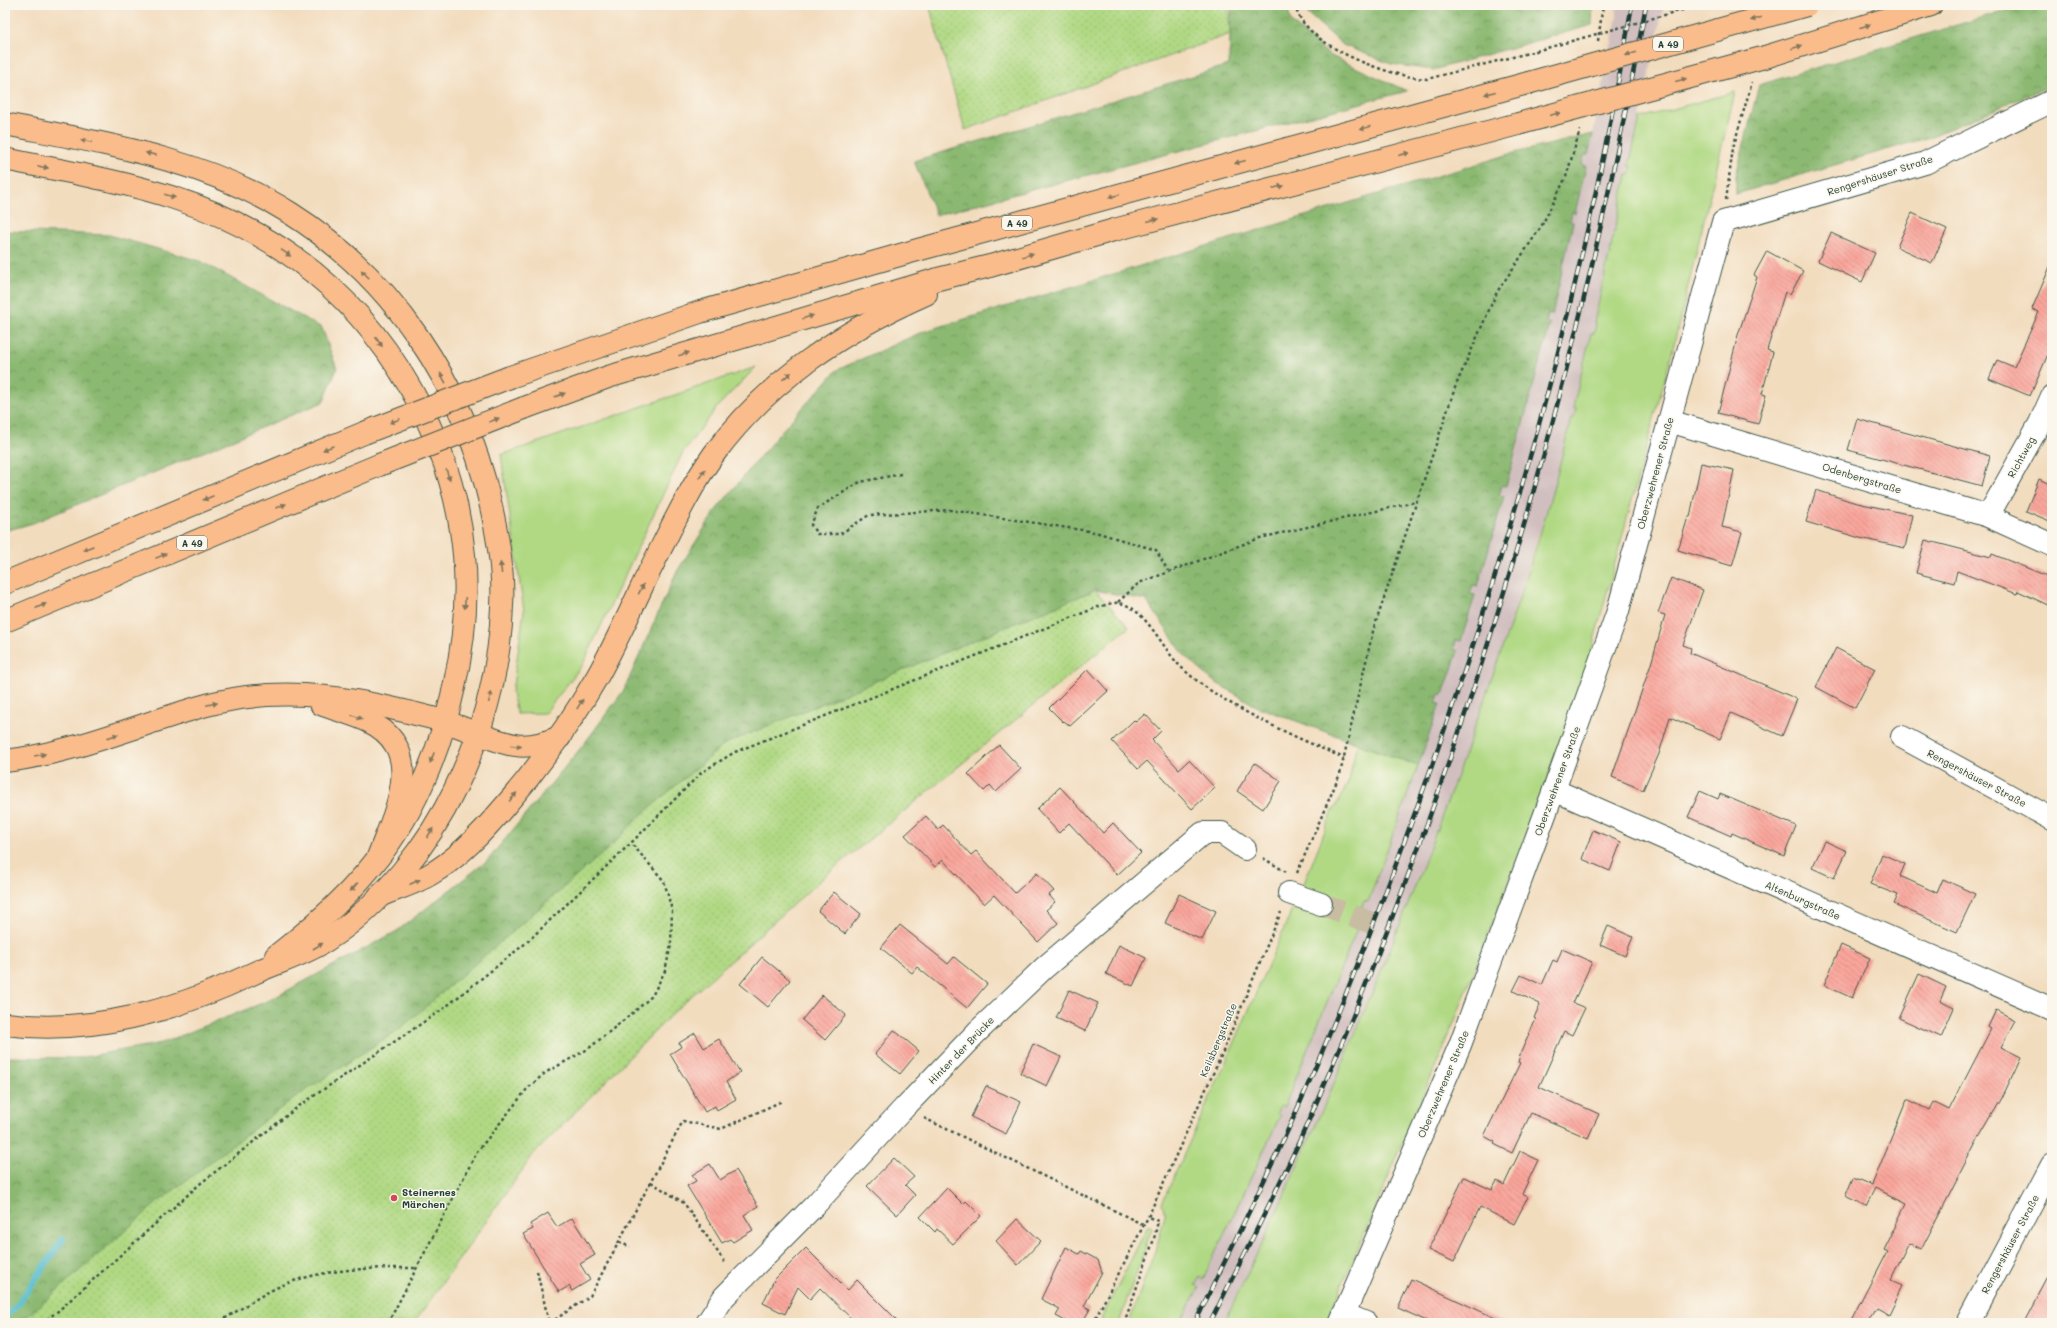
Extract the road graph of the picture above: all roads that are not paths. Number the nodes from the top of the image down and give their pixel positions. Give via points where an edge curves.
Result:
1 (1807, 5) edge
2 (1931, 5) edge
3 (2052, 101) edge
4 (5, 124) edge
5 (5, 159) edge
6 (1723, 222) joint
7 (990, 266) junction
8 (2052, 396) edge
9 (1669, 421) junction
10 (1988, 516) junction
11 (2052, 545) edge
12 (5, 583) edge
13 (5, 621) edge
14 (294, 695) junction
15 (444, 721) junction
16 (479, 734) junction
17 (560, 737) junction
18 (1902, 737) dead end
19 (5, 761) edge
20 (1554, 790) junction
21 (2052, 819) edge
22 (1245, 849) road end
23 (378, 857) junction
24 (1292, 885) road end
25 (379, 896) junction
26 (1321, 904) tunnel mouth
27 (256, 972) junction
28 (2052, 1009) edge
29 (5, 1024) edge
30 (2052, 1165) edge
31 (1342, 1318) edge
32 (707, 1323) edge
33 (1366, 1323) edge
34 (1968, 1323) edge

1 -> 12 main road, A 49, bridge via 700,312 510,377 364,433
7 -> 2 main road, A 49, bridge via 1114,230 1765,57
3 - 6 street, Rengershäuser Straße via 1925,163
16 -> 4 main road via 491,693 500,635 502,574 494,518 474,447 460,410 443,377 402,315 351,260 322,236 273,203 228,180 160,156
5 -> 15 main road via 148,189 205,208 298,260 351,308 374,334 398,369 428,425 441,455 459,517 465,556 465,606 457,667
6 - 9 street, Oberzwehrener Straße
13 -> 7 main road, A 49, bridge via 379,465 608,377 938,279
17 -> 7 main road via 597,677 696,483 755,405 778,383 838,339 915,299
8 - 10 street, Richtweg via 2040,423
9 - 10 street, Odenbergstraße
9 - 20 street, Oberzwehrener Straße via 1618,611
10 - 11 street, Odenbergstraße
14 - 15 main road via 355,699
19 -> 14 main road via 75,747 204,705 264,696
14 -> 23 main road via 367,720 384,732 396,748 401,760 404,782
15 - 16 main road
15 -> 23 main road via 417,796
16 -> 17 main road via 511,746 527,747
25 -> 16 main road via 423,845 446,808
25 -> 17 main road via 431,874 464,848 491,822
18 - 21 street, Rengershäuser Straße
20 - 28 street, Altenburgstraße
20 - 31 street, Oberzwehrener Straße via 1460,1045
22 - 32 street, Hinter der Brücke via 1222,832 1203,833 1044,968 977,1032 904,1108 815,1205 724,1298
23 -> 27 main road via 325,916
24 - 26 street
27 -> 25 main road via 285,962 327,940
27 - 29 main road via 185,1002 131,1018 76,1026
30 - 34 street, Rengershäuser Straße
31 - 33 street

